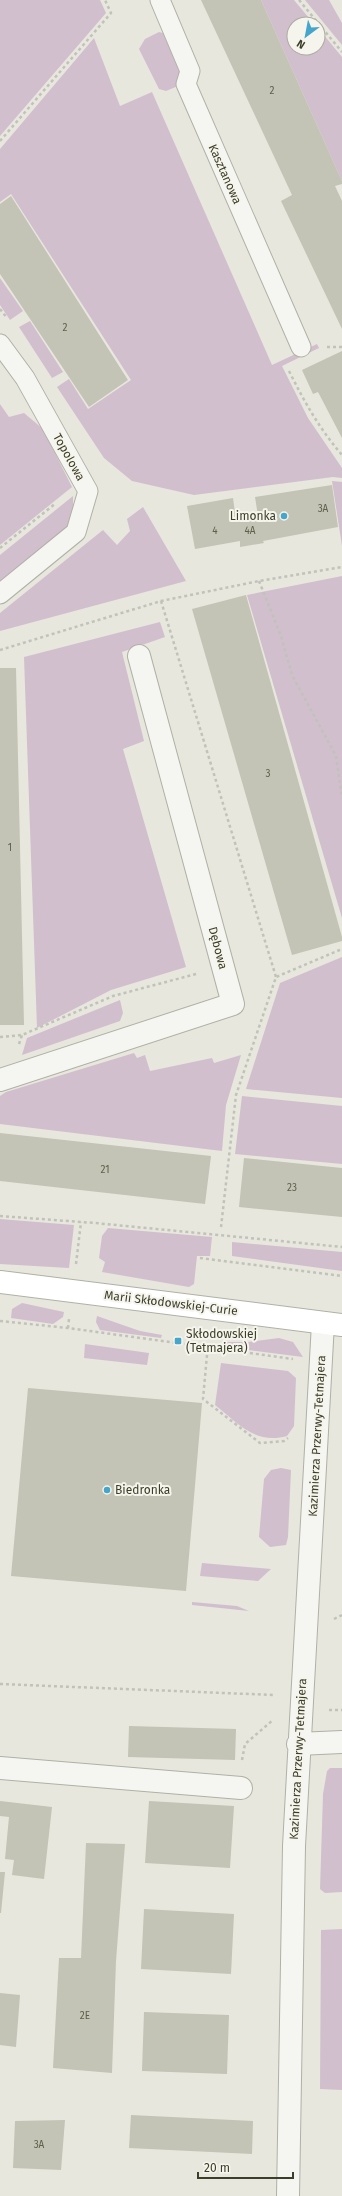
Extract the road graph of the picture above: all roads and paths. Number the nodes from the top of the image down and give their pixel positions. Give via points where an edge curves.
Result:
1 (105, 0) edge
2 (160, 0) edge
3 (299, 0) edge
4 (342, 52) edge
5 (0, 142) edge
6 (0, 344) edge
7 (301, 347) dead end
8 (287, 367) dead end
9 (342, 455) edge
10 (83, 482) junction
11 (0, 548) edge
12 (342, 567) edge
13 (259, 581) junction
14 (0, 594) edge
15 (161, 602) junction
16 (0, 650) edge
17 (139, 656) dead end
18 (342, 798) edge
19 (342, 950) edge
20 (224, 967) junction
21 (276, 977) junction
22 (0, 1037) edge
23 (0, 1080) edge
24 (0, 1216) edge
25 (221, 1227) dead end
26 (342, 1247) edge
27 (200, 1258) dead end
28 (342, 1276) edge
29 (0, 1282) edge
30 (0, 1321) edge
31 (333, 1324) edge
32 (206, 1355) dead end
33 (322, 1362) junction
34 (293, 1433) dead end
35 (0, 1684) edge
36 (277, 1696) dead end
37 (279, 1715) dead end
38 (342, 1742) edge
39 (245, 1744) dead end
40 (298, 1744) junction
41 (0, 1768) edge
42 (241, 1788) dead end
43 (288, 2196) edge

1 - 5 path via 112,13
2 - 7 lane, Kasztanowa via 190,70 186,84
3 - 4 path
6 - 10 lane, Topolowa via 26,378
8 - 9 path via 304,403 319,427
10 - 11 path
10 - 14 lane, Topolowa via 88,492 76,532
12 - 13 path
13 - 15 path
13 - 18 path via 281,636 292,675 336,756
15 - 16 path
15 - 21 path
17 - 20 street, Dębowa
19 - 21 path
20 - 22 path via 113,996 22,1035
20 - 23 street, Dębowa via 233,1004
21 - 25 path via 236,1095
24 - 26 path via 103,1223
27 - 28 path
29 - 31 street, Marii Skłodowskiej-Curie
30 - 33 path
31 - 33 street, Kazimierza Przerwy-Tetmajera
32 - 34 path via 203,1399 260,1443 284,1441
33 - 40 street, Kazimierza Przerwy-Tetmajera
35 - 36 path
37 - 39 path
38 - 40 street
40 - 43 street, Kazimierza Przerwy-Tetmajera
41 - 42 street

